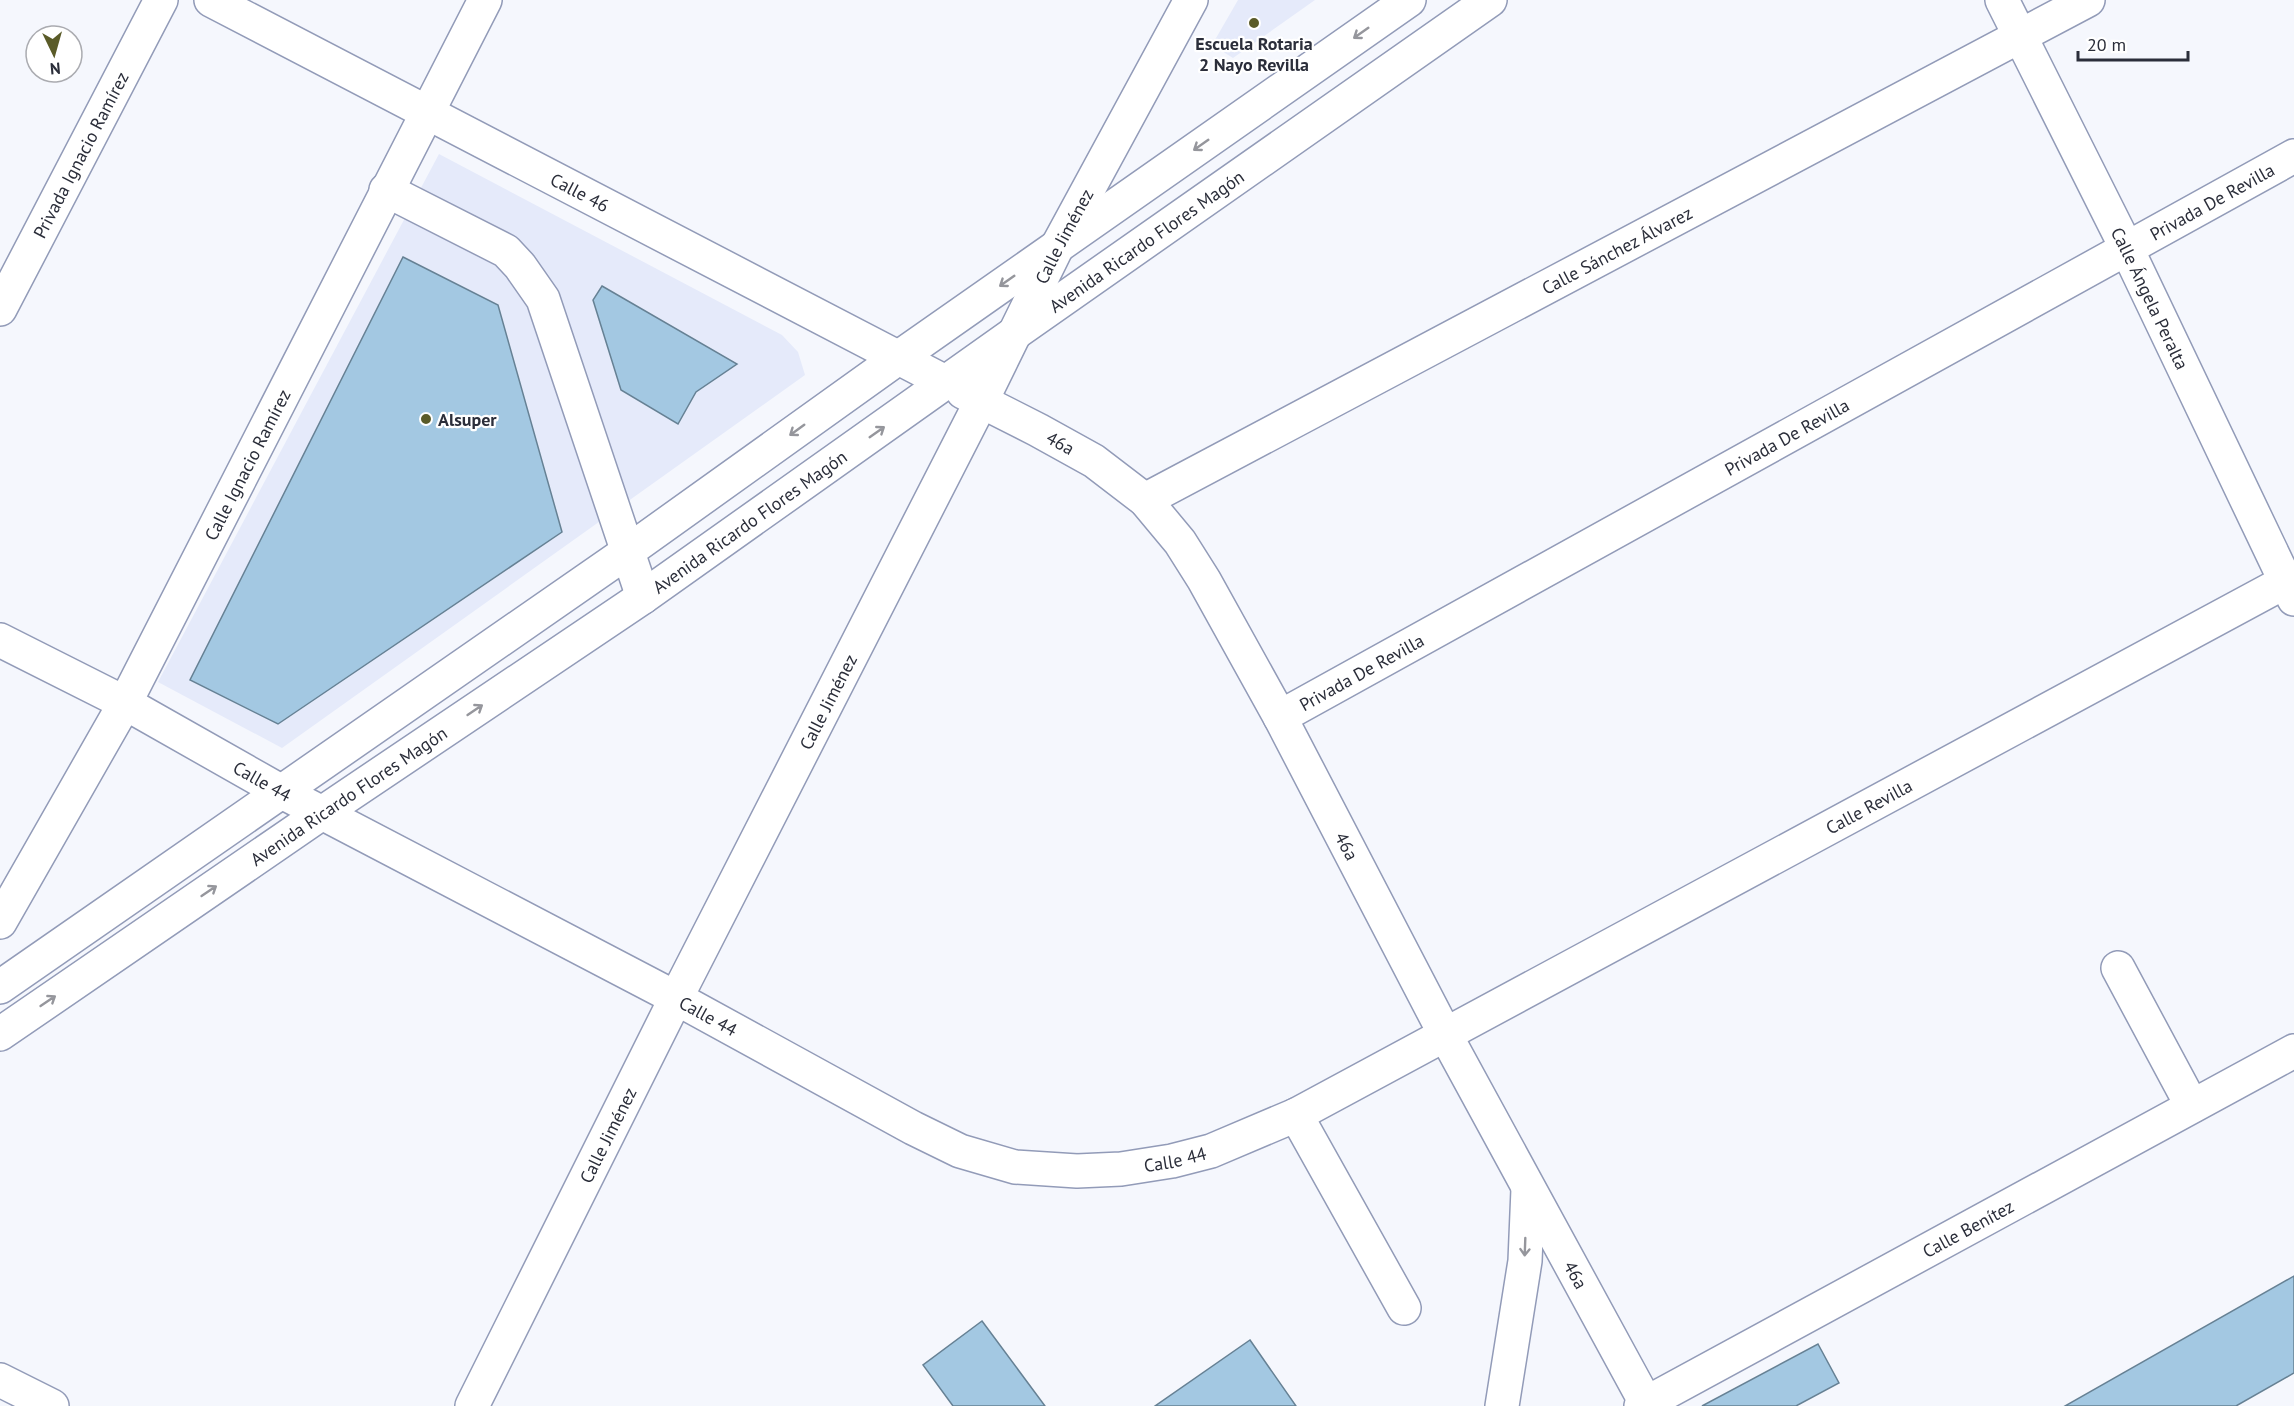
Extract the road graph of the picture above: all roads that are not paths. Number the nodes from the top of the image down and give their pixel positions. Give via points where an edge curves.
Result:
1 (161, 0) edge
2 (211, 0) edge
3 (485, 0) edge
4 (1191, 0) edge
5 (1409, 0) edge
6 (1490, 0) edge
7 (2002, 0) edge
8 (2088, 0) edge
9 (2020, 37) junction
10 (426, 112) junction
11 (2294, 156) edge
12 (386, 190) junction
13 (1058, 244) junction
14 (2127, 249) junction
15 (0, 309) edge
16 (1014, 333) junction
17 (897, 358) junction
18 (947, 383) junction
19 (981, 402) junction
20 (1145, 500) junction
21 (627, 552) junction
22 (2291, 586) edge
23 (643, 597) junction
24 (0, 640) edge
25 (125, 703) junction
26 (1280, 717) junction
27 (282, 792) junction
28 (322, 813) junction
29 (0, 922) edge
30 (2118, 968) dead end
31 (0, 987) edge
32 (676, 998) junction
33 (0, 1034) edge
34 (1446, 1036) junction
35 (2294, 1051) edge
36 (2192, 1106) junction
37 (1296, 1115) junction
38 (1528, 1189) junction
39 (1404, 1308) dead end
40 (0, 1380) edge
41 (1643, 1405) edge
42 (52, 1406) edge
43 (472, 1406) edge
44 (1502, 1406) edge

1 - 15 street, Privada Ignacio Ramírez
2 - 10 street, Calle 46
3 - 10 street, Calle Ignacio Ramírez
4 - 13 street, Calle Jiménez
5 -> 13 street
6 - 16 street, Avenida Ricardo Flores Magón
7 - 9 street, Calle Ángela Peralta
8 - 9 street, Calle Sánchez Álvarez
9 - 14 street, Calle Ángela Peralta
9 - 20 street, Calle Sánchez Álvarez
10 - 12 street, Calle Ignacio Ramírez
10 - 17 street, Calle 46
11 - 14 street, Privada De Revilla
12 - 21 street via 506,251 543,299
12 - 25 street, Calle Ignacio Ramírez
13 - 16 street, Calle Jiménez
13 -> 17 street
14 - 22 street, Calle Ángela Peralta
14 - 26 street, Privada De Revilla
16 - 18 street, Avenida Ricardo Flores Magón
16 - 19 street, Calle Jiménez
17 - 18 street, Calle 46
17 -> 21 street
18 - 19 street, 46a
23 -> 18 street, Avenida Ricardo Flores Magón
19 - 20 street, 46a via 1094,461
19 - 32 street, Calle Jiménez
20 - 26 street, 46a via 1180,542 1204,580
21 - 23 street
21 - 27 street
22 - 34 street, Calle Revilla
28 -> 23 street, Avenida Ricardo Flores Magón
24 - 25 street, Calle 44
25 - 27 street, Calle 44
25 - 29 street, Calle Ignacio Ramírez
26 - 34 street, 46a
27 - 28 street, Calle 44
27 - 31 street
28 - 32 street, Calle 44
33 -> 28 street, Avenida Ricardo Flores Magón
30 - 36 street
32 - 37 street, Calle 44 via 913,1128 960,1151 1015,1167 1077,1171 1172,1161
32 - 43 street, Calle Jiménez
34 - 37 street, Calle 44
34 - 38 street, 46a
35 - 36 street, Calle Benítez
36 - 41 street, Calle Benítez
37 - 39 street
38 - 41 street, 46a
38 -> 44 street via 1525,1261
40 - 42 street

